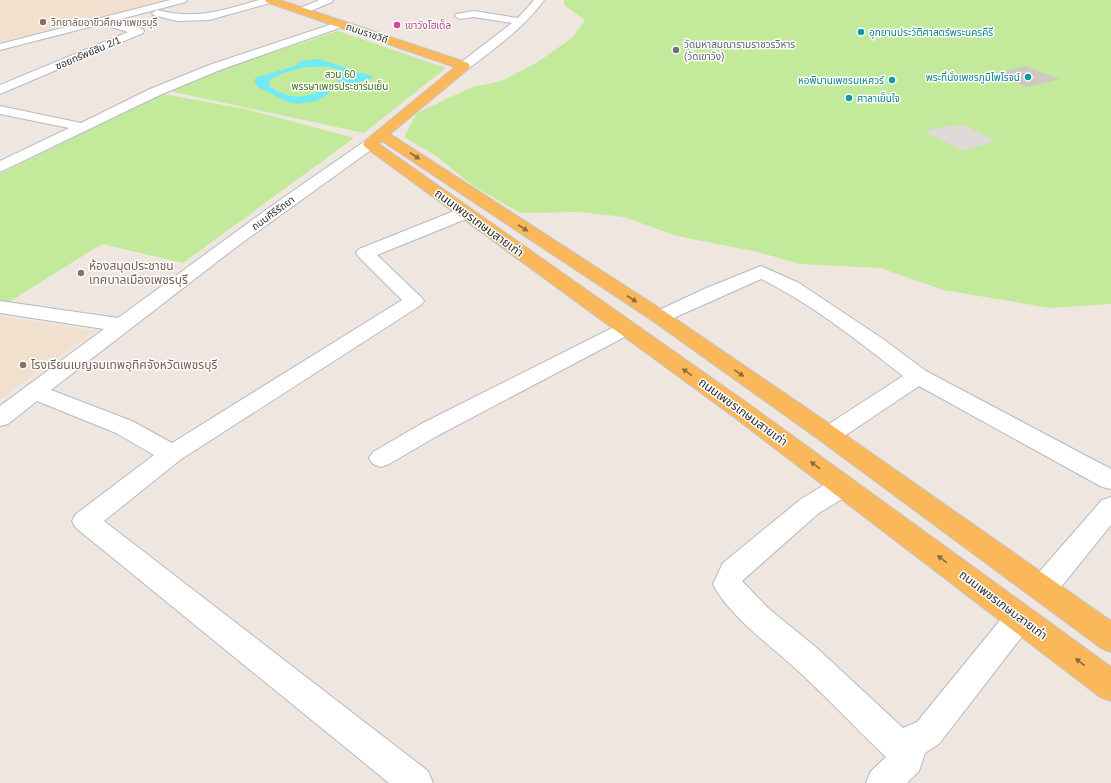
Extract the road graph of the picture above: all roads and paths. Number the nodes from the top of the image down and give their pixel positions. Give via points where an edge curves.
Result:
1 (182, 0) edge
2 (328, 0) edge
3 (539, 0) edge
4 (271, 3) edge
5 (302, 11) junction
6 (157, 13) dead end
7 (460, 16) dead end
8 (101, 21) junction
9 (520, 21) junction
10 (341, 24) junction
11 (0, 47) edge
12 (464, 66) junction
13 (0, 90) edge
14 (0, 110) edge
15 (82, 127) junction
16 (376, 140) junction
17 (0, 167) edge
18 (464, 213) junction
19 (0, 307) edge
20 (660, 317) junction
21 (121, 325) junction
22 (627, 328) junction
23 (918, 376) junction
24 (34, 392) junction
25 (0, 418) edge
26 (829, 435) junction
27 (172, 454) junction
28 (381, 458) dead end
29 (1111, 480) edge
30 (843, 486) junction
31 (1111, 507) edge
32 (1042, 588) junction
33 (1020, 617) junction
34 (1111, 638) edge
35 (1111, 686) edge
36 (911, 744) junction
37 (416, 783) edge
38 (883, 783) edge

1 - 8 street
2 - 5 street
3 - 9 street, ถนนคีรีรัถยา
4 - 5 main road, ถนนราชวิถี
4 - 6 street via 209,17 177,18
5 - 10 main road, ถนนราชวิถี
7 - 9 street via 474,14
8 - 11 street
8 - 13 street, ซอยทรัพย์สิน 2/1 via 139,31
9 - 12 street, ถนนคีรีรัถยา
10 - 12 main road, ถนนราชวิถี
10 - 15 street via 216,67 155,92
12 - 16 main road, ถนนคีรีรัถยา
14 - 15 street
15 - 17 street
16 - 18 main road, ถนนเพชรเกษมสายเก่า
16 -> 20 main road, ถนนเพชรเกษมสายเก่า
16 - 21 street, ถนนคีรีรัถยา via 318,179
18 - 22 main road, ถนนเพชรเกษมสายเก่า
18 - 27 street via 365,253 414,301
19 - 21 street
20 - 23 street via 761,272 792,287
20 -> 26 main road, ถนนเพชรเกษมสายเก่า
21 - 24 street, ถนนคีรีรัถยา
22 - 28 street via 429,430
30 -> 22 main road, ถนนเพชรเกษมสายเก่า
23 - 26 street
23 - 29 street
24 - 25 street, ถนนคีรีรัถยา
24 - 27 street via 124,427
26 - 32 main road, ถนนเพชรเกษมสายเก่า
27 - 37 street via 85,521
33 -> 30 main road, ถนนเพชรเกษมสายเก่า
30 - 36 street via 810,506 733,571 728,584 758,617 897,745
31 - 32 street
32 - 34 main road, ถนนเพชรเกษมสายเก่า
35 -> 33 main road, ถนนเพชรเกษมสายเก่า
33 - 36 street via 928,733
36 - 38 street via 907,759

